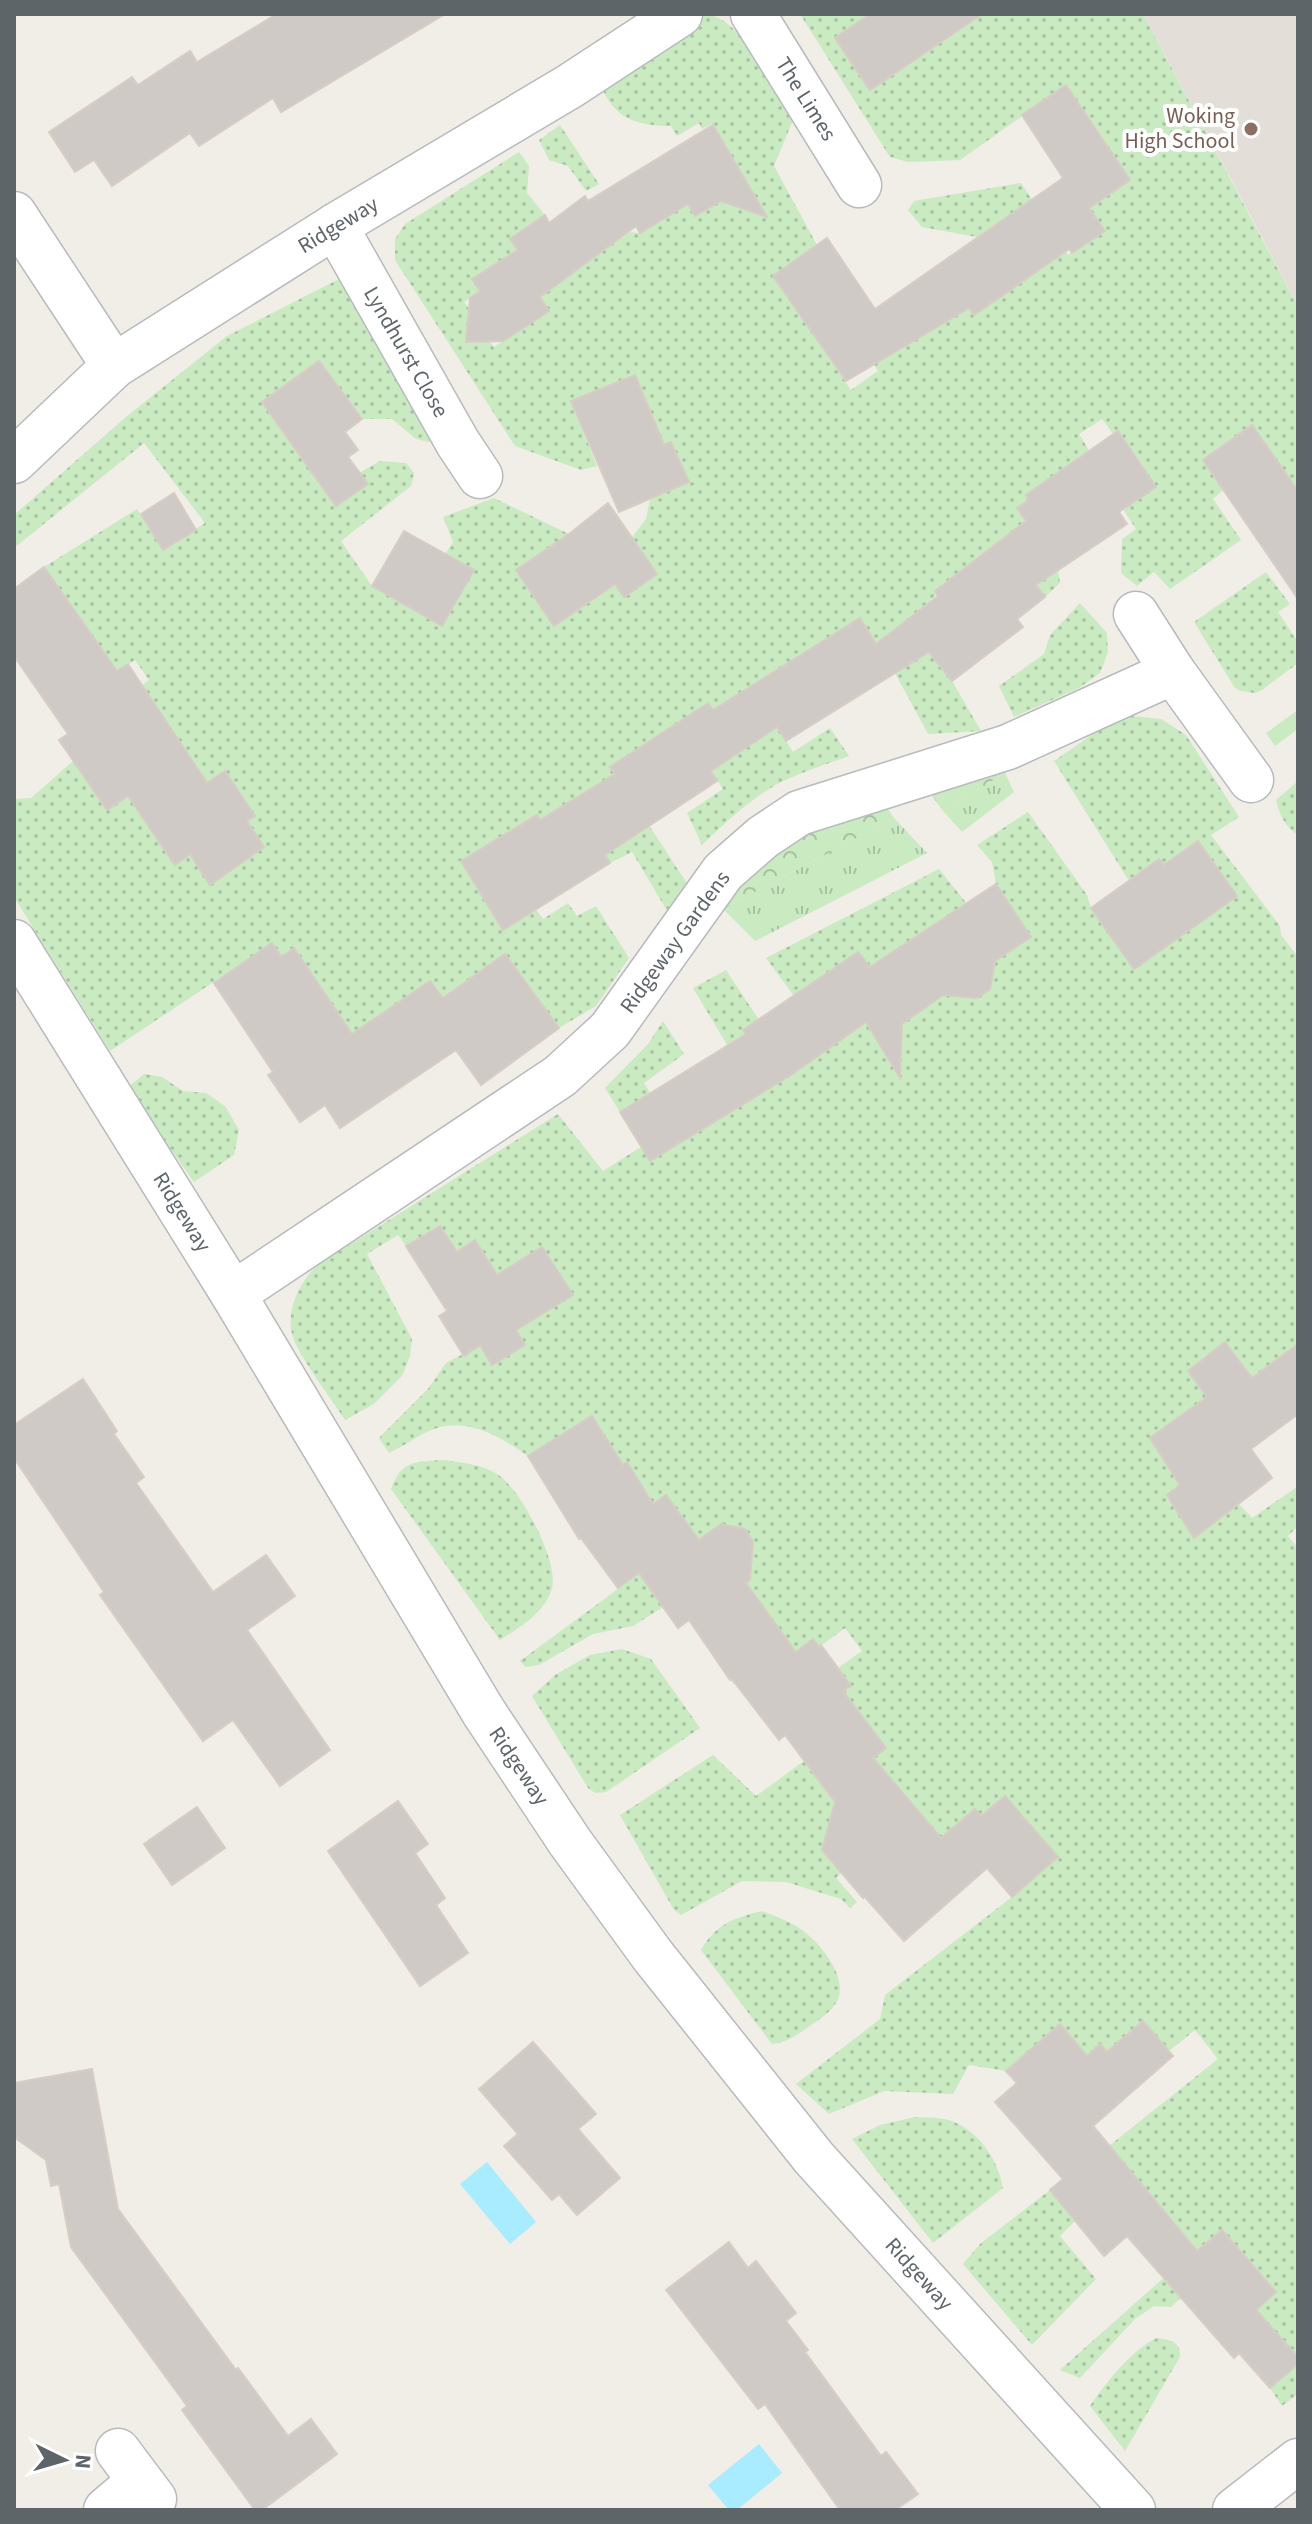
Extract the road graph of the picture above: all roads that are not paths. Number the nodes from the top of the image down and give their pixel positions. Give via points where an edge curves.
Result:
1 (680, 14) edge
2 (753, 14) edge
3 (859, 185) dead end
4 (14, 214) edge
5 (335, 226) junction
6 (114, 366) junction
7 (14, 461) edge
8 (480, 476) dead end
9 (1136, 614) dead end
10 (1173, 672) junction
11 (1251, 780) dead end
12 (14, 942) edge
13 (233, 1294) junction
14 (1298, 2461) edge
15 (137, 2477) dead end
16 (106, 2510) edge
17 (1133, 2510) edge
18 (1235, 2510) edge

1 - 5 street, Ridgeway
2 - 3 street, The Limes
4 - 6 street
5 - 6 street, Ridgeway
5 - 8 street, Lyndhurst Close
6 - 7 street, Ridgeway
9 - 10 street
10 - 11 street
10 - 13 street, Ridgeway Gardens via 1008,747 799,813 723,872 610,1030 560,1076
12 - 13 street, Ridgeway
13 - 17 street, Ridgeway via 483,1711 653,1956 814,2158
14 - 18 street
15 - 16 street

